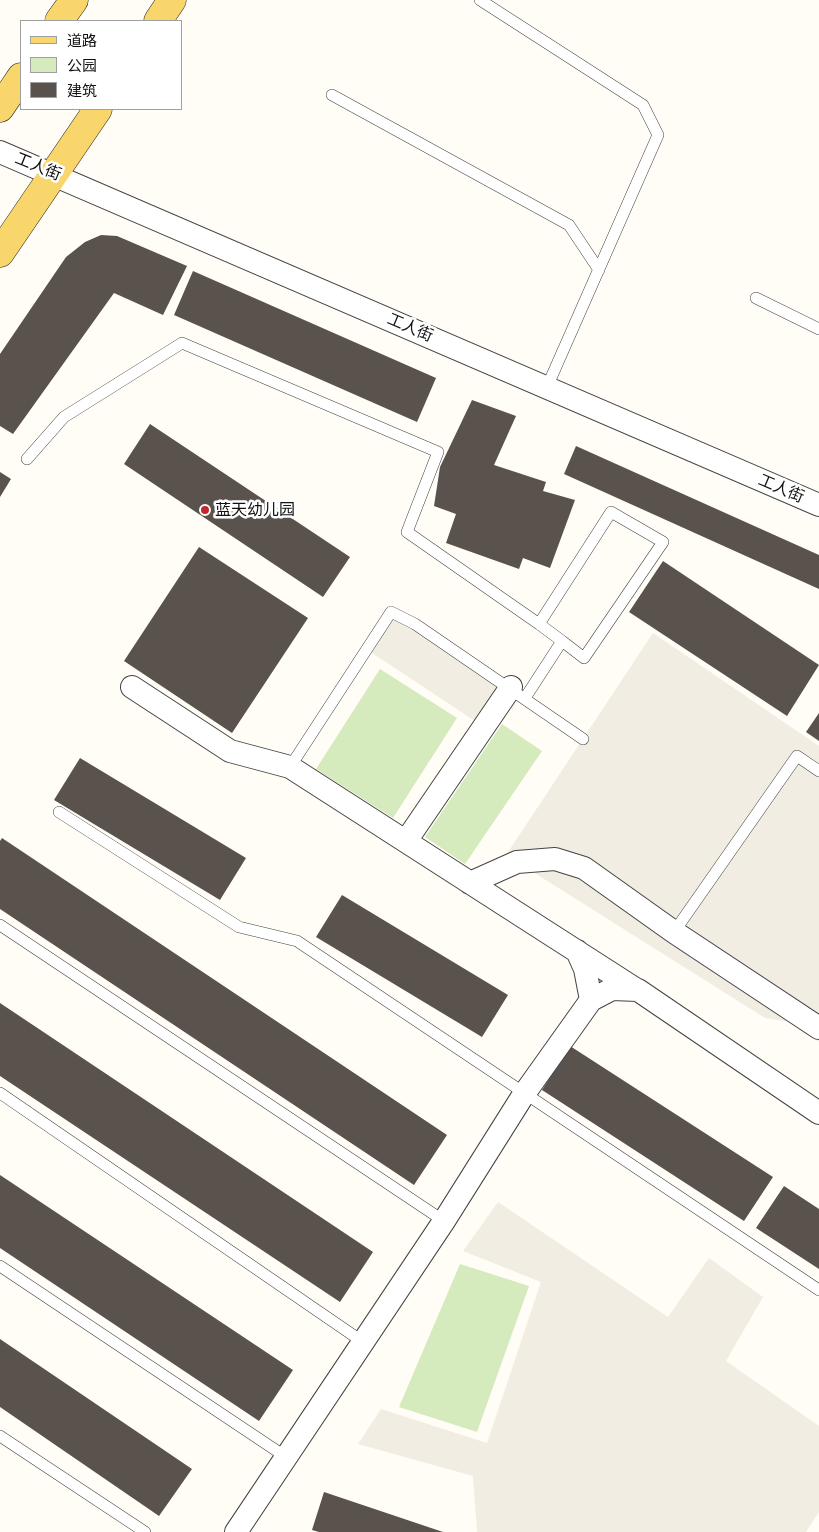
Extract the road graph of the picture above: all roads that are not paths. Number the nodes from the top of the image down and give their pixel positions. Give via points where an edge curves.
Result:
1 (74, 0) edge
2 (172, 0) edge
3 (480, 0) edge
4 (60, 20) edge
5 (159, 20) edge
6 (20, 78) edge
7 (332, 95) dead end
8 (0, 108) edge
9 (97, 110) edge
10 (0, 152) edge
11 (54, 174) junction
12 (0, 253) edge
13 (599, 270) junction
14 (756, 298) dead end
15 (819, 329) edge
16 (547, 388) junction
17 (27, 459) dead end
18 (819, 505) edge
19 (539, 624) junction
20 (562, 641) junction
21 (132, 687) dead end
22 (518, 693) junction
23 (583, 739) dead end
24 (290, 767) junction
25 (819, 771) edge
26 (59, 812) dead end
27 (406, 841) junction
28 (470, 883) junction
29 (0, 925) edge
30 (674, 932) junction
31 (577, 951) junction
32 (638, 990) junction
33 (591, 1000) junction
34 (819, 1028) edge
35 (0, 1093) edge
36 (524, 1094) junction
37 (819, 1113) edge
38 (444, 1221) junction
39 (0, 1266) edge
40 (819, 1290) edge
41 (363, 1342) junction
42 (0, 1436) edge
43 (286, 1457) junction
44 (145, 1532) edge
45 (236, 1532) edge

1 - 4 main road
2 - 5 main road
3 - 13 lane via 643,105 658,135
6 - 8 main road
7 - 13 lane via 570,225
9 - 11 main road
10 - 11 street, 工人街
11 - 12 main road
11 - 16 street, 工人街
13 - 16 lane
14 - 15 lane
16 - 18 street, 工人街
17 - 19 lane via 64,417 182,343 438,452 407,532
19 - 20 lane
19 - 20 lane via 611,512 663,542 584,658
20 - 22 lane
21 - 24 street via 230,751
22 - 23 lane
22 - 24 lane via 415,624 391,612
22 - 27 street
24 - 27 street
25 - 30 lane via 797,756
26 - 36 lane via 239,927 297,941
27 - 28 street
28 - 30 street via 517,862 555,859 584,868
28 - 31 street
29 - 38 lane
30 - 34 street
31 - 32 street
31 - 33 street via 585,969
32 - 33 street via 612,989
32 - 37 street
33 - 36 street
35 - 41 lane
36 - 38 street
36 - 40 lane
38 - 41 street
39 - 43 lane
41 - 43 street
42 - 44 lane
43 - 45 street

